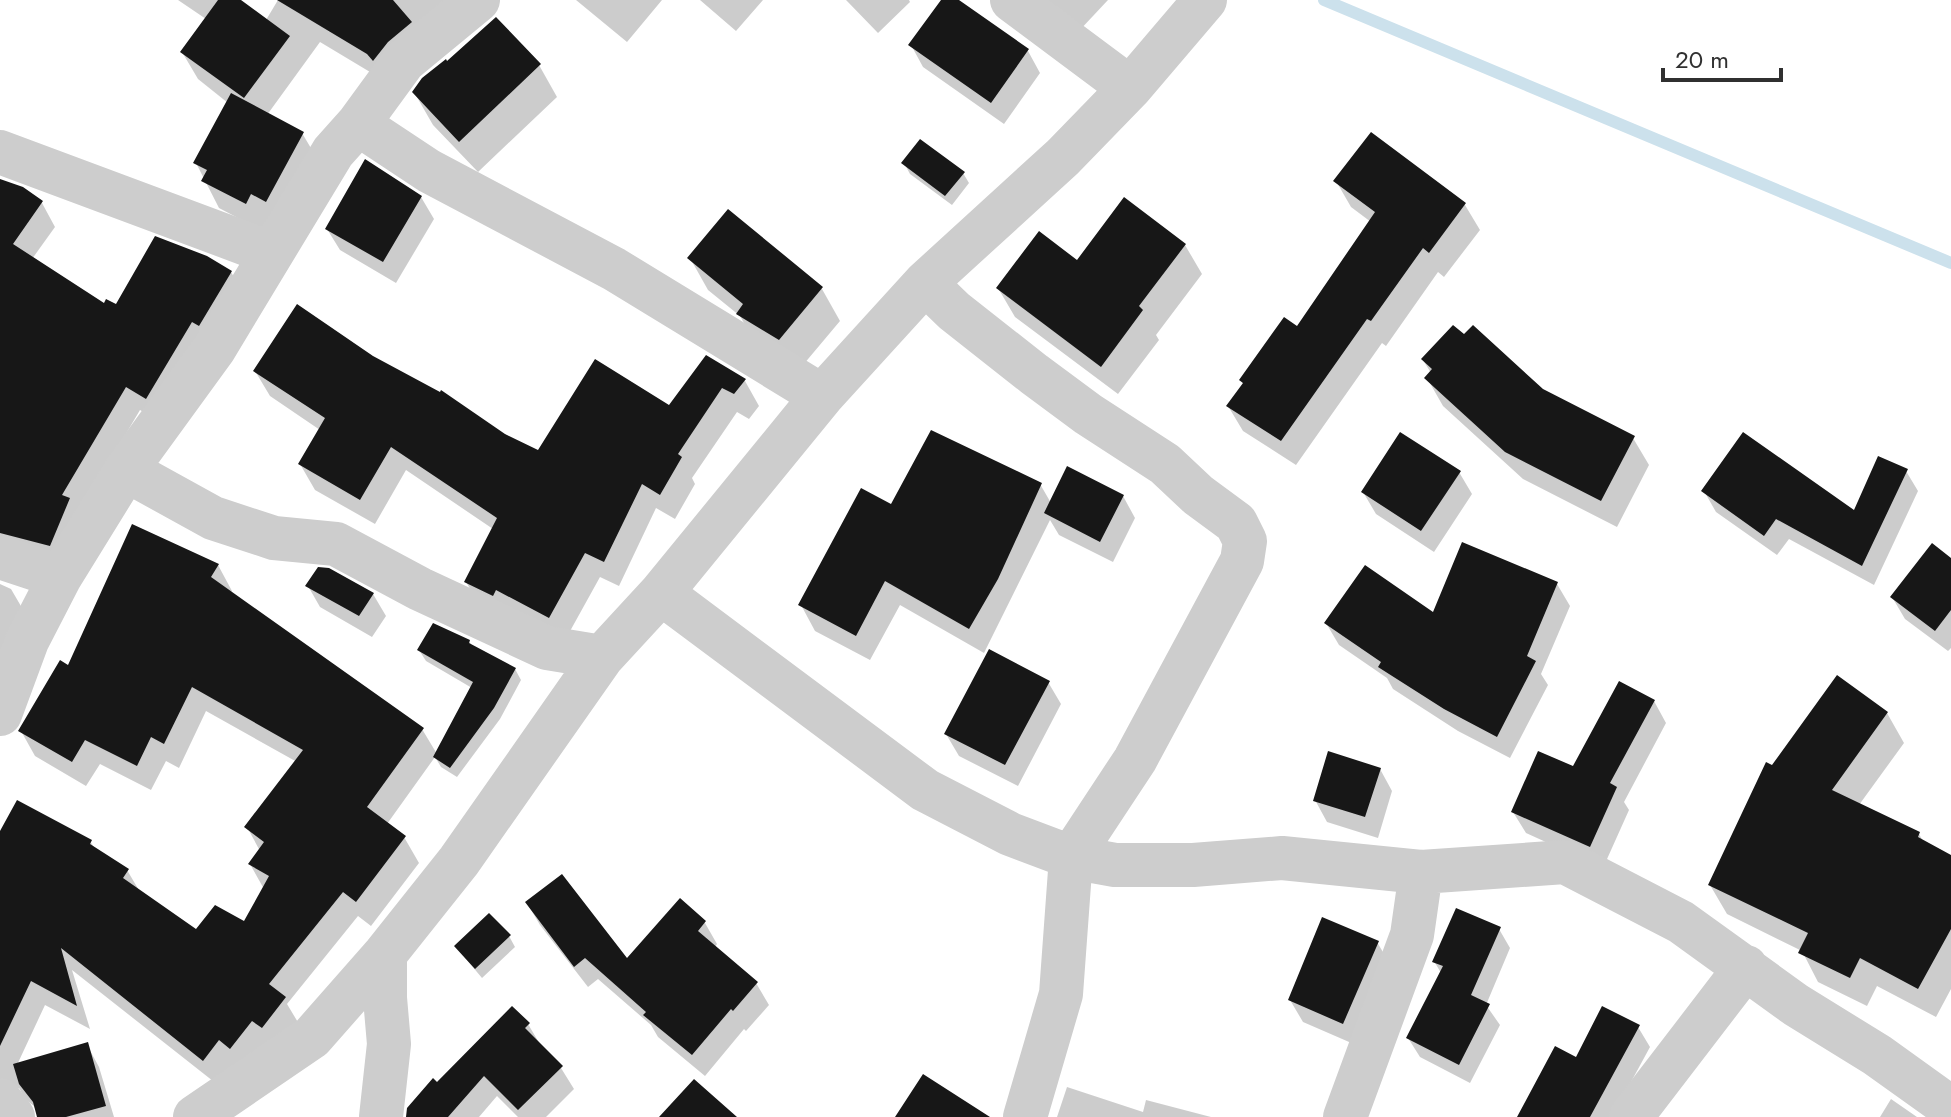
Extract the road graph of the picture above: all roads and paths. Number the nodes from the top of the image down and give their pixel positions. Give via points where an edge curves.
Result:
1 (478, 0) edge
2 (1012, 0) edge
3 (1205, 0) edge
4 (1130, 88) junction
5 (358, 124) junction
6 (0, 152) edge
7 (271, 253) junction
8 (925, 283) junction
9 (822, 396) junction
10 (126, 470) junction
11 (0, 557) edge
12 (60, 577) junction
13 (661, 593) junction
14 (602, 657) junction
15 (0, 714) edge
16 (1071, 857) junction
17 (1421, 872) junction
18 (385, 954) junction
19 (1746, 967) junction
20 (0, 1100) edge
21 (1951, 1108) edge
22 (194, 1115) edge
23 (13, 1117) edge
24 (381, 1117) edge
25 (1025, 1117) edge
26 (1345, 1117) edge
27 (1631, 1117) edge

1 - 5 street via 404,61
2 - 4 street
3 - 4 street
4 - 8 street
5 - 7 street via 333,152
5 - 9 street via 429,171 614,269
6 - 7 street
7 - 10 street via 214,349
8 - 9 street
8 - 16 street via 1034,374 1165,464 1236,523 1245,541 1242,561 1135,760
9 - 13 street
10 - 12 street
10 - 14 street via 213,518 274,538 336,544 547,648
11 - 12 street
12 - 15 street via 27,641
13 - 14 street
13 - 16 street via 925,790 1010,834
14 - 18 street via 476,837
16 - 17 street via 1115,865 1282,858
16 - 25 street via 1061,994
17 - 19 street via 1565,862 1681,922
17 - 26 street via 1412,935
18 - 22 street via 312,1037
18 - 24 street via 389,1044
19 - 21 street
19 - 27 street
20 - 23 street

